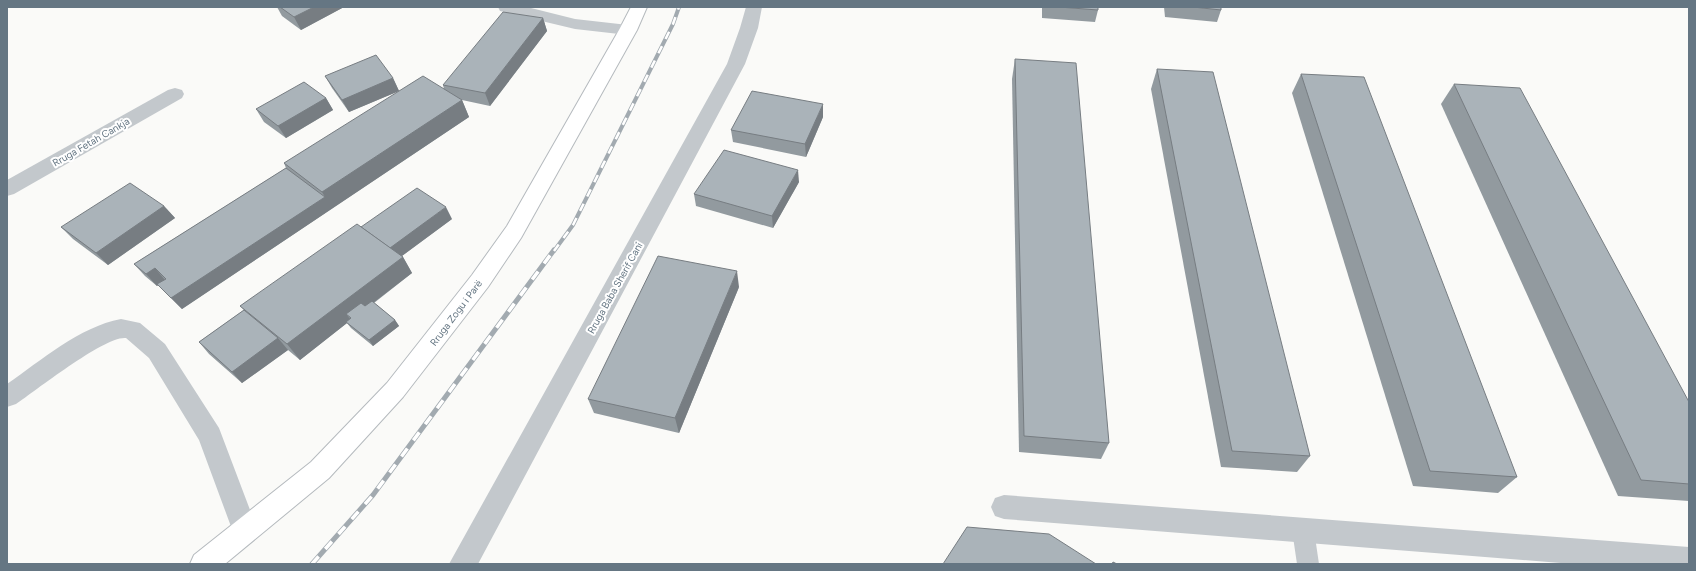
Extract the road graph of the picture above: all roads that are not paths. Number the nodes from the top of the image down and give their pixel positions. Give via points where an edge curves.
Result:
1 (506, 7) edge
2 (639, 7) edge
3 (754, 7) edge
4 (628, 30) junction
5 (175, 94) dead end
6 (7, 189) edge
7 (7, 397) edge
8 (1004, 507) dead end
9 (1303, 530) junction
10 (245, 531) junction
11 (1689, 560) edge
12 (204, 564) edge
13 (463, 564) edge
14 (1308, 564) edge

1 - 4 street via 575,24
2 - 4 main road, Rruga Zogu i Parë
3 - 13 street, Rruga Baba Sherif Cani via 736,64
4 - 10 main road, Rruga Zogu i Parë via 514,232 439,335 396,390 360,430 320,470
5 - 6 street, Rruga Fetah Cankja
7 - 10 street via 81,346 111,330 132,330 157,351 210,436
8 - 9 street
9 - 11 street
9 - 14 lane
10 - 12 main road, Rruga Zogu i Parë

